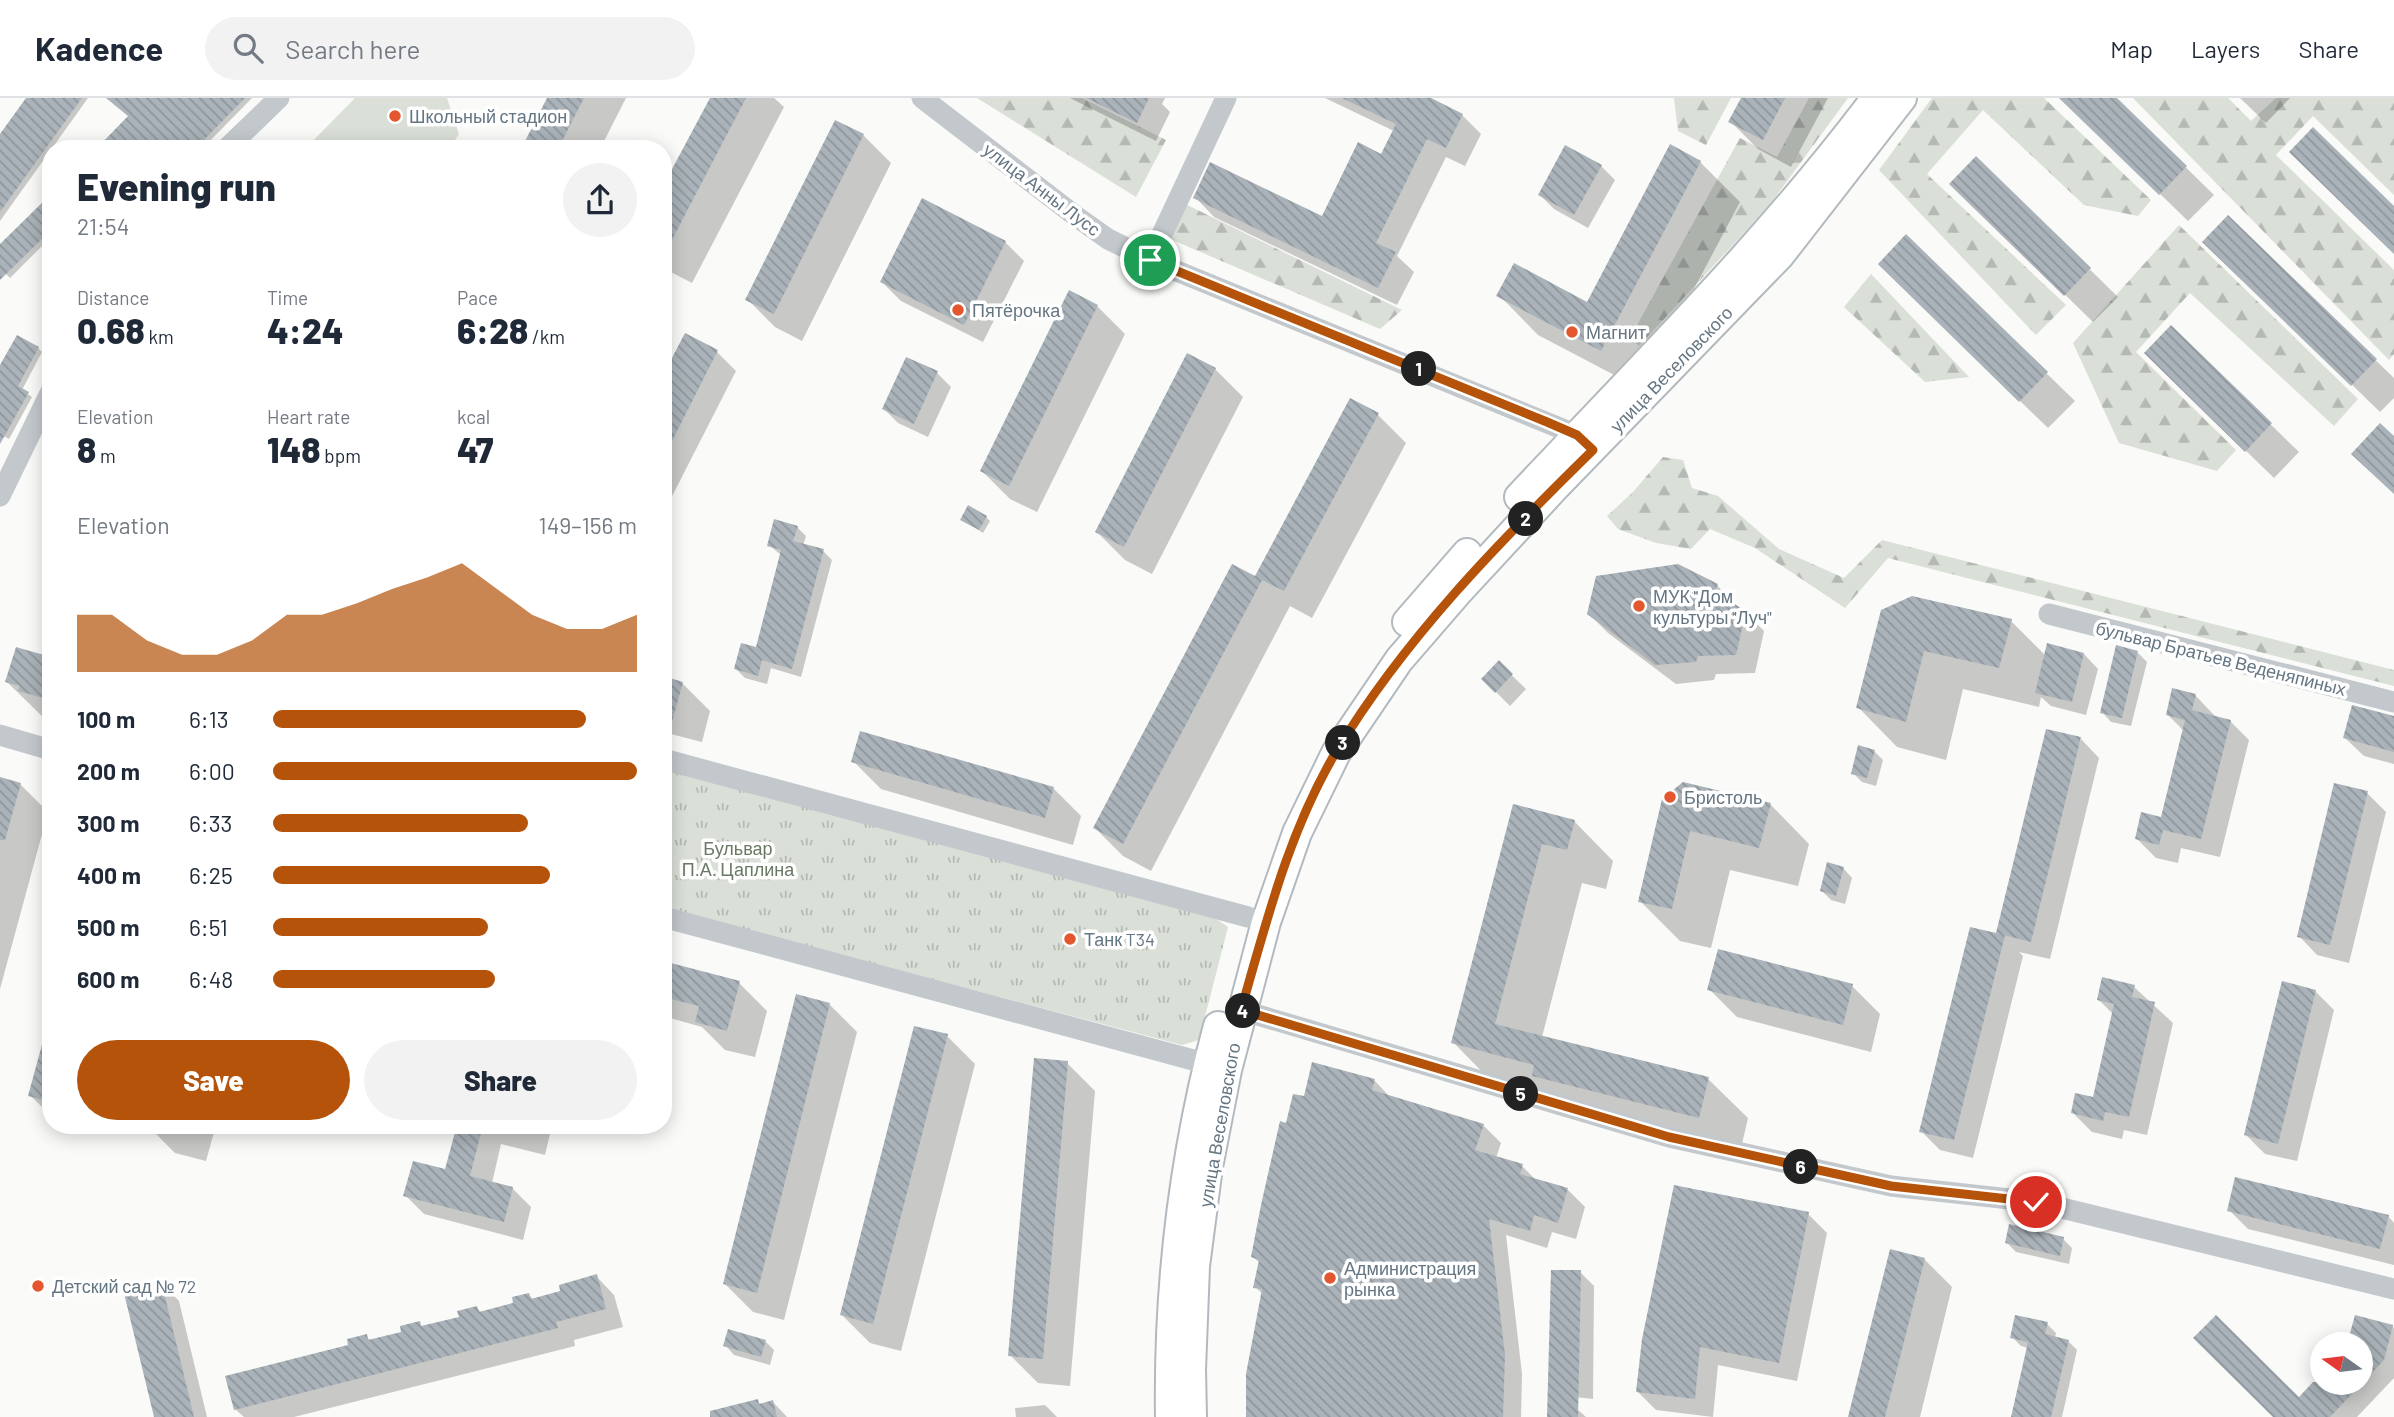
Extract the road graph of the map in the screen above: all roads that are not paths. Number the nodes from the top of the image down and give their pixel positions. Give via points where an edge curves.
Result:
1 (279, 98) edge
2 (922, 98) edge
3 (1226, 98) edge
4 (1876, 98) edge
5 (1902, 98) edge
6 (235, 140) edge
7 (1150, 260) junction
8 (42, 410) edge
9 (1585, 442) junction
10 (0, 496) edge
11 (2049, 614) dead end
12 (2394, 702) edge
13 (0, 735) edge
14 (42, 747) edge
15 (672, 761) edge
16 (672, 919) edge
17 (1257, 919) junction
18 (1241, 1010) junction
19 (1218, 1067) junction
20 (2394, 1289) edge
21 (1170, 1417) edge
22 (1192, 1417) edge

1 - 6 street
2 - 7 street, улица Анны Лусс via 1077,218
3 - 7 street
4 - 9 main road, улица Веселовского via 1755,247
5 - 9 main road, улица Веселовского via 1780,255
7 - 9 street, улица Анны Лусс
8 - 10 street
9 - 17 main road, улица Веселовского via 1436,587 1379,657 1321,743 1280,827
11 - 12 street, бульвар Братьев Веденяпиных
13 - 14 street
15 - 17 street
16 - 19 street
17 - 18 main road, улица Веселовского
17 - 19 main road, улица Веселовского
18 - 19 main road, улица Веселовского
18 - 20 street via 1669,1137 1891,1186 2037,1202
19 - 21 main road, улица Веселовского via 1189,1163 1176,1265
19 - 22 main road, улица Веселовского via 1195,1266

